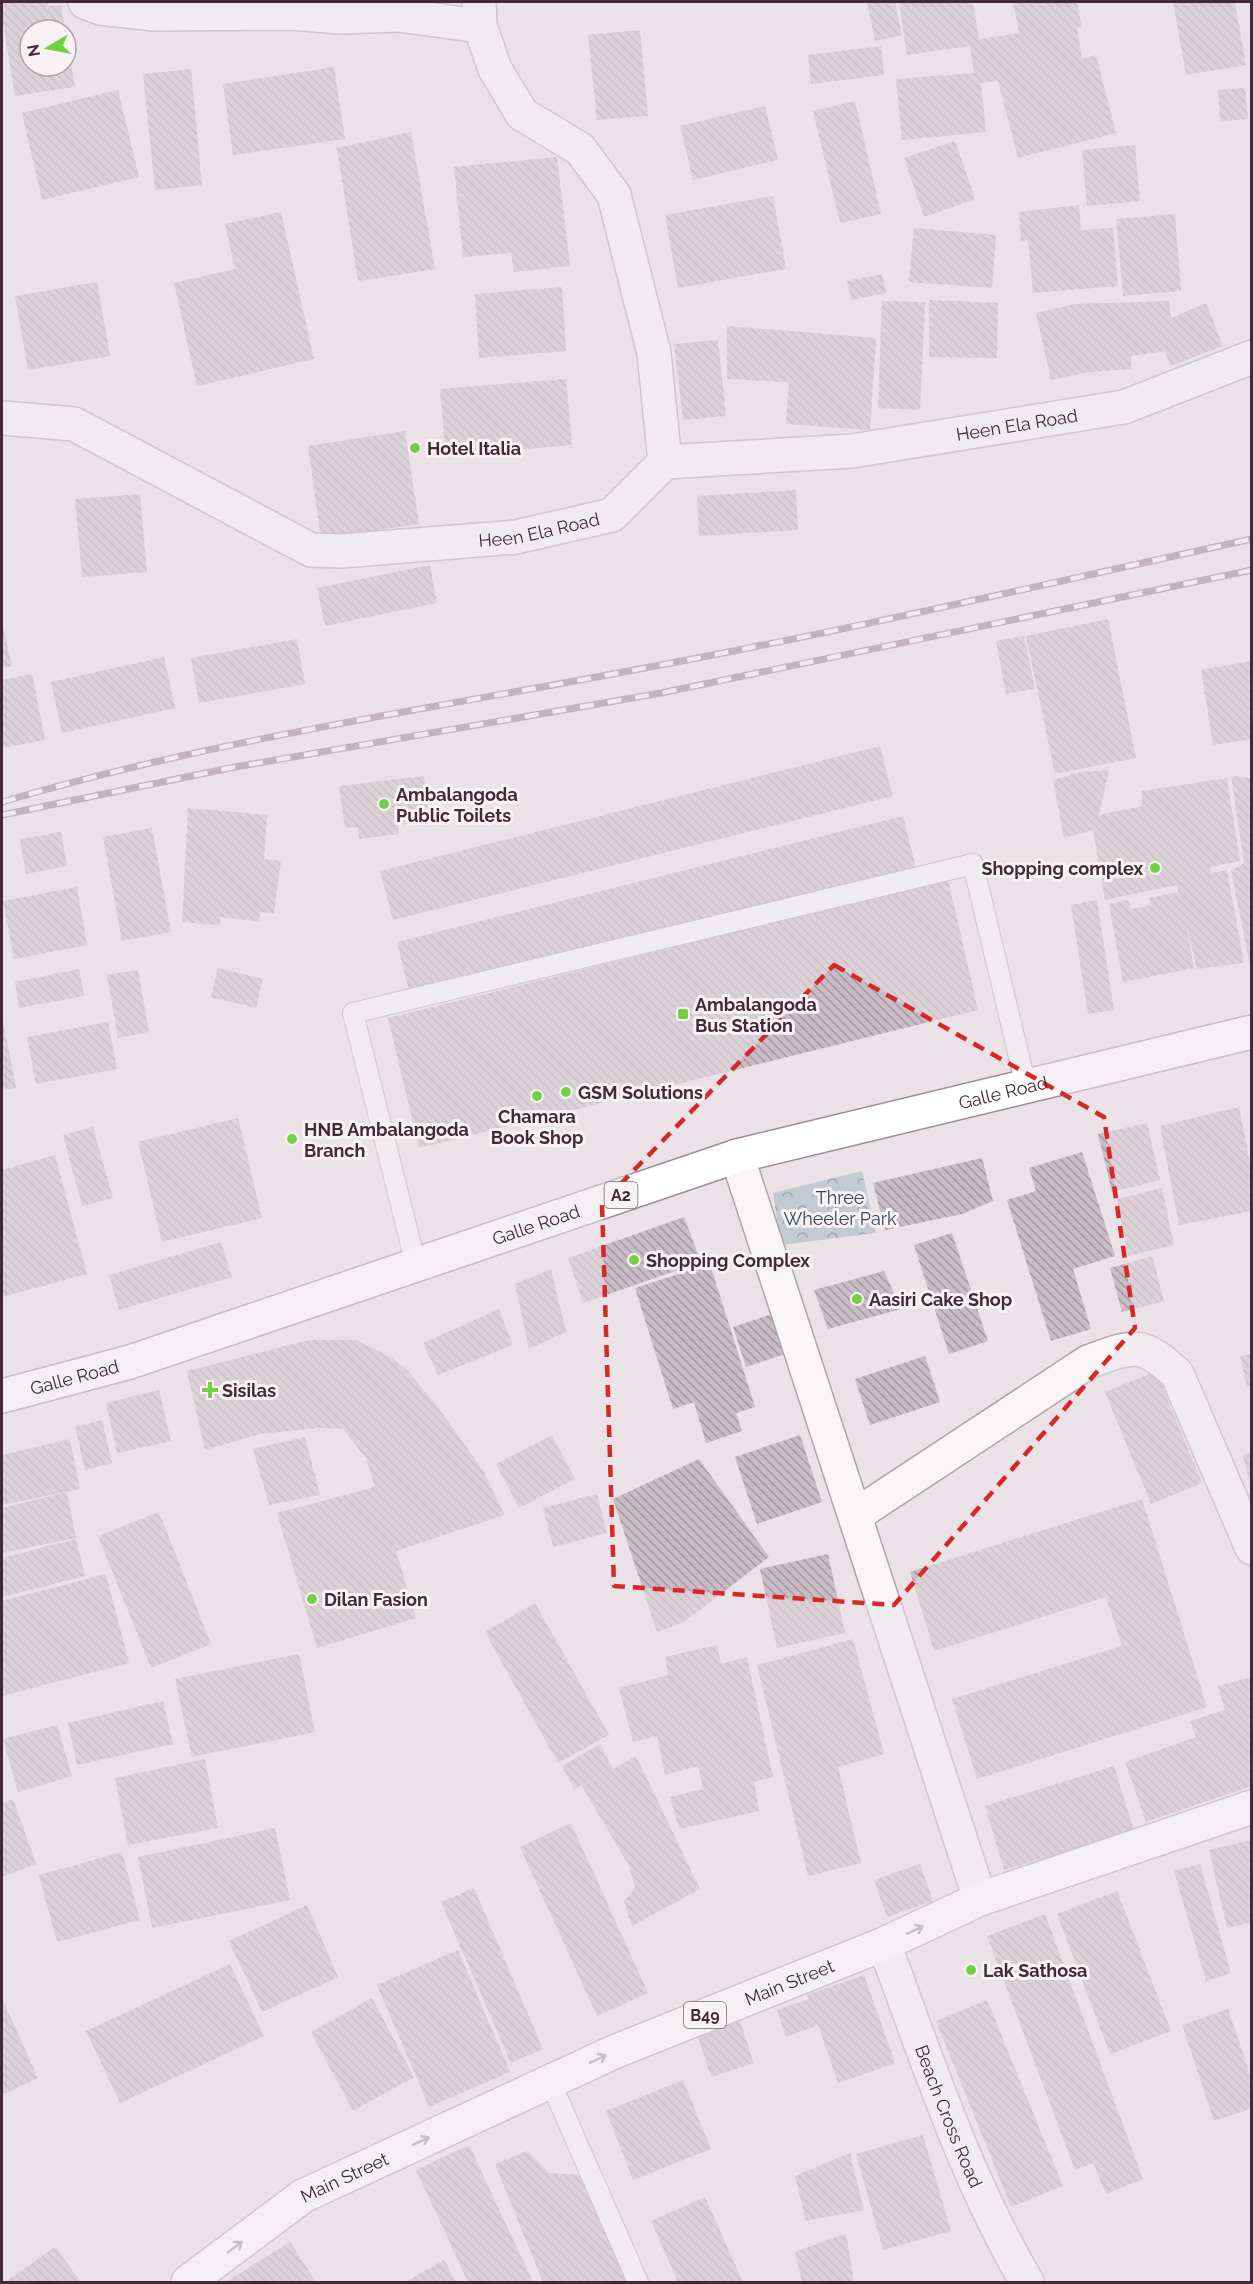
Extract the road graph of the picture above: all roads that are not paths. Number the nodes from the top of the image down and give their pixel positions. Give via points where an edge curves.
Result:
1 (85, 2) edge
2 (479, 14) edge
3 (1251, 357) edge
4 (2, 418) edge
5 (665, 462) junction
6 (1251, 1032) edge
7 (1026, 1086) junction
8 (737, 1156) junction
9 (416, 1265) junction
10 (2, 1396) edge
11 (856, 1515) junction
12 (1251, 1548) edge
13 (1251, 1807) edge
14 (980, 1899) junction
15 (884, 1944) junction
16 (550, 2081) junction
17 (188, 2283) edge
18 (638, 2283) edge
19 (1027, 2283) edge

1 - 2 street via 100,9 155,14
2 - 5 street via 495,69 522,114 580,149 614,195 654,353
3 - 5 street, Heen Ela Road via 1124,407 852,451
4 - 5 street, Heen Ela Road via 74,424 312,550 516,537 612,515
6 - 7 main road, Galle Road / A2
7 - 8 main road, Galle Road / A2
7 - 9 lane via 973,864 353,1013
8 - 9 main road, Galle Road / A2
8 - 11 street
9 - 10 main road, Galle Road / A2 via 130,1362
11 - 12 street via 1088,1362 1128,1347 1157,1356 1177,1374
11 - 14 street
13 - 14 main road, Main Street / B49
15 -> 14 main road, Main Street / B49
16 -> 15 main road, Main Street / B49
15 - 19 street, Beach Cross Road via 965,2159
17 -> 16 main road, Main Street / B49 via 303,2196
16 - 18 lane

